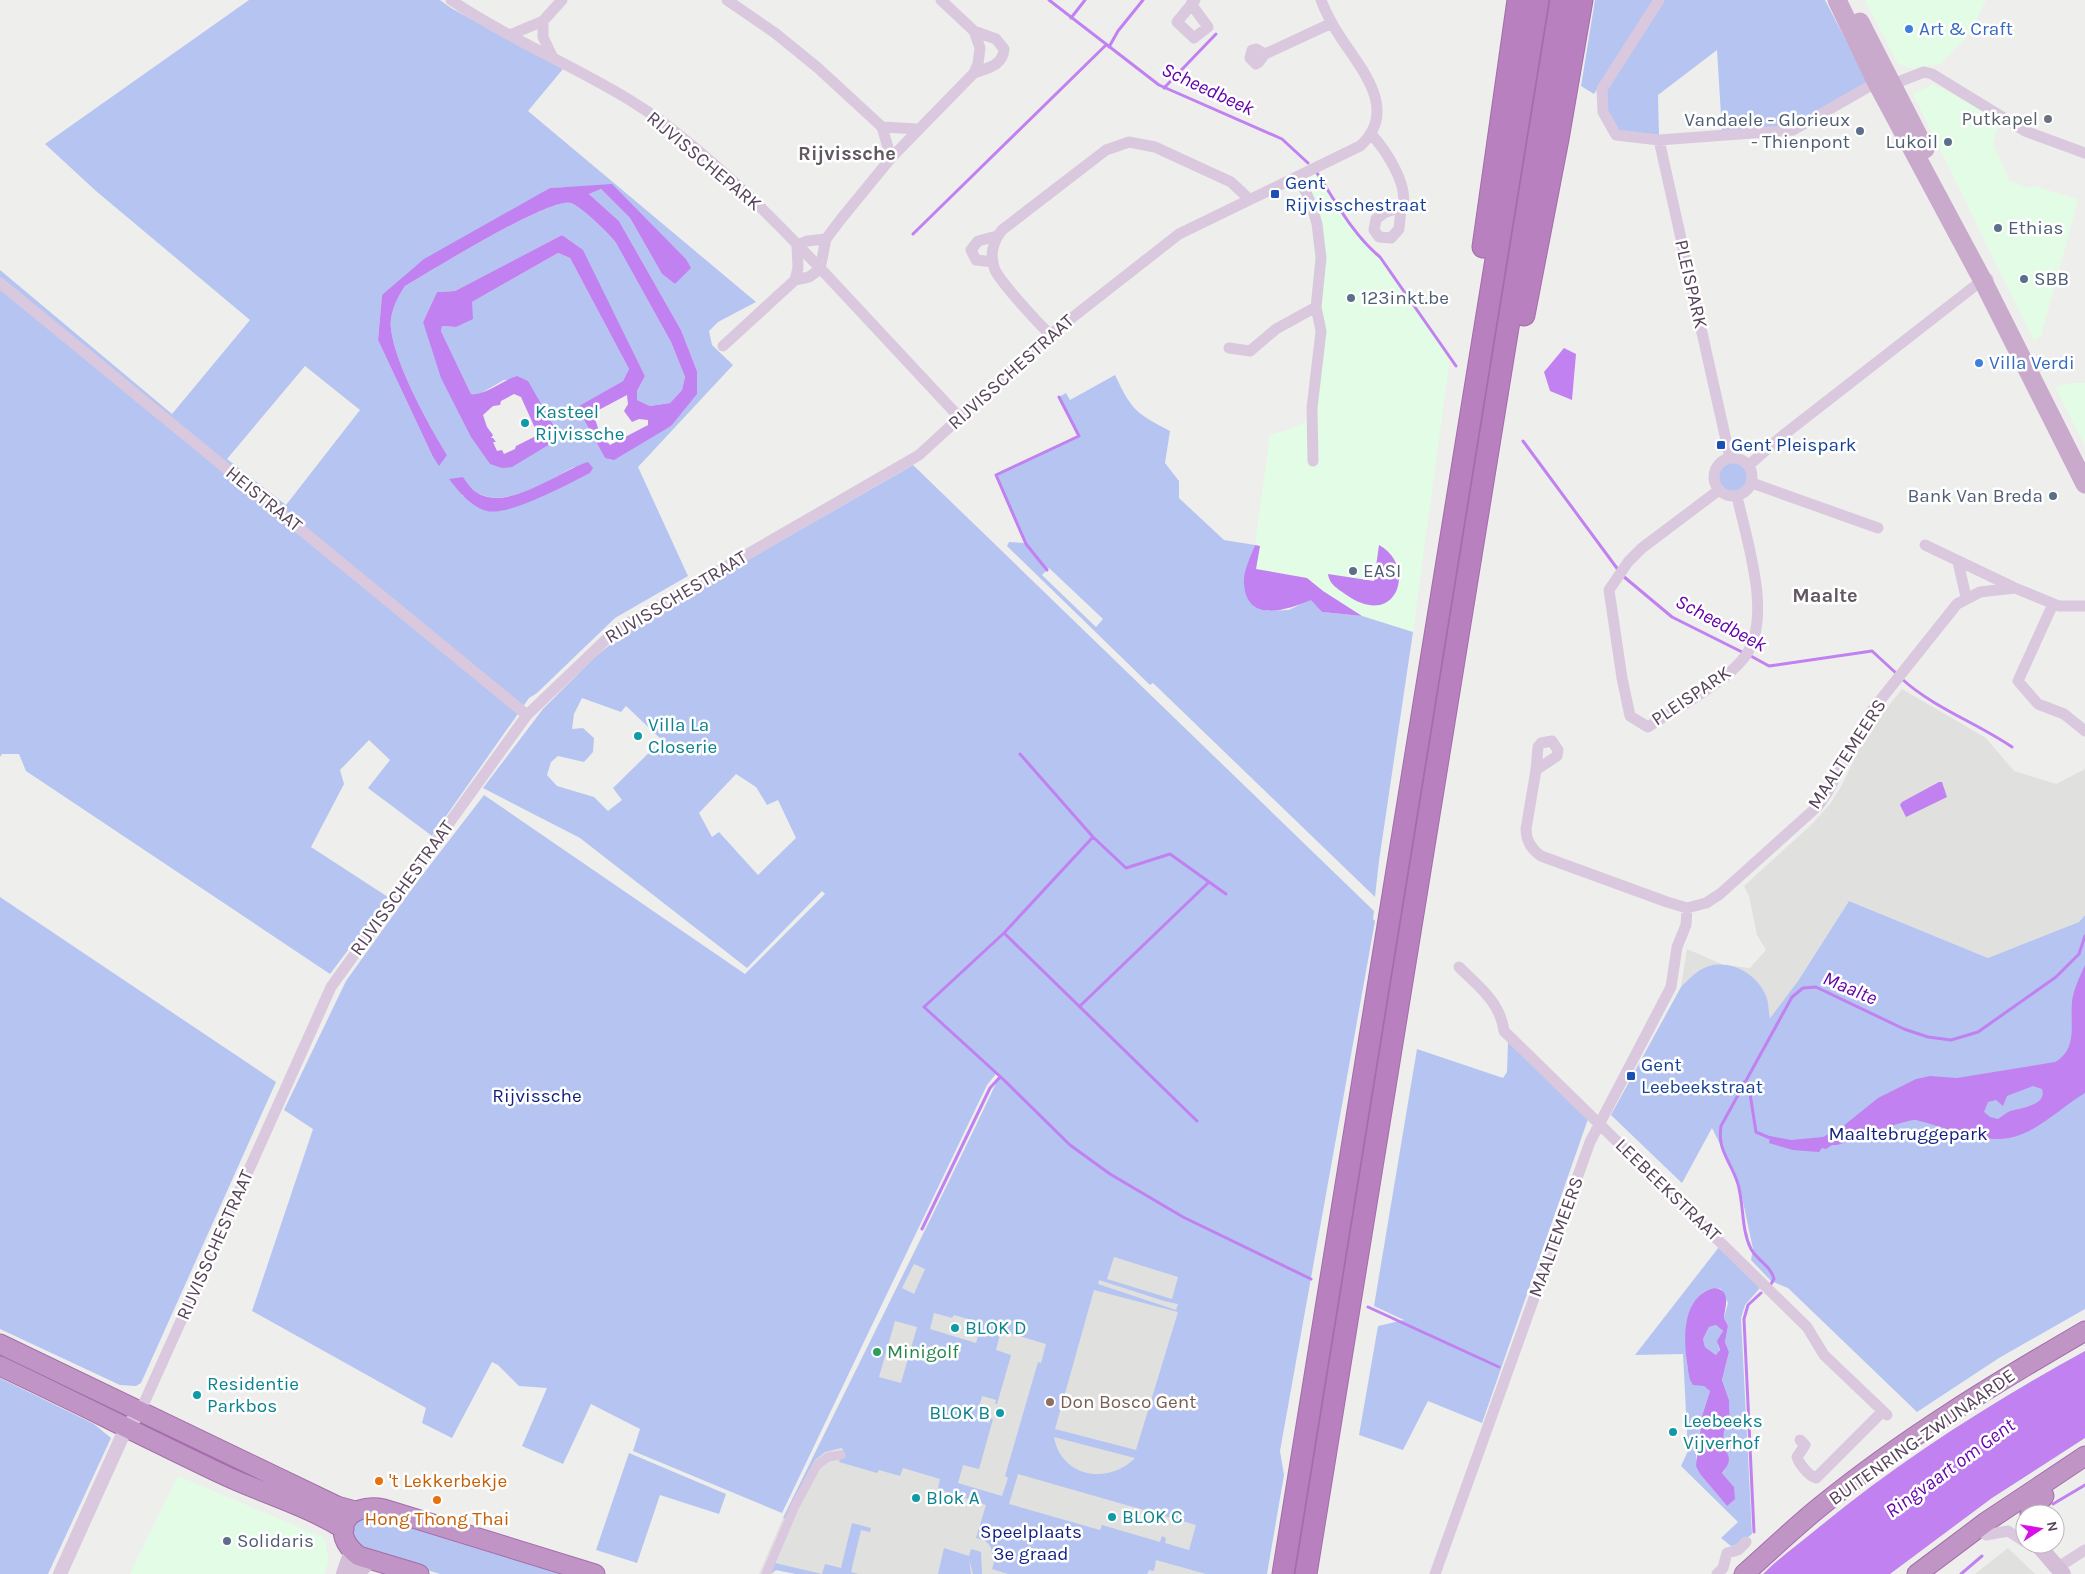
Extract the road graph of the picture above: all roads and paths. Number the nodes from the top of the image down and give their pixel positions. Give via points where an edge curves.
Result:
1 (451, 0) edge
2 (562, 0) edge
3 (727, 0) edge
4 (941, 0) edge
5 (1321, 0) edge
6 (1538, 0) edge
7 (1561, 0) edge
8 (1582, 0) edge
9 (1598, 0) edge
10 (1659, 0) edge
11 (1837, 0) edge
12 (1849, 0) edge
13 (1516, 5) edge
14 (543, 21) junction
15 (1332, 24) junction
16 (974, 31) junction
17 (510, 35) junction
18 (1575, 41) junction
19 (1265, 54) dead end
20 (552, 56) junction
21 (974, 72) junction
22 (1886, 85) junction
23 (882, 127) junction
24 (918, 128) junction
25 (1371, 134) junction
26 (1659, 140) junction
27 (2085, 153) edge
28 (891, 158) junction
29 (1296, 177) junction
30 (1249, 199) junction
31 (1401, 209) dead end
32 (997, 236) junction
33 (826, 239) junction
34 (797, 245) junction
35 (993, 262) junction
36 (820, 269) junction
37 (1986, 279) junction
38 (795, 280) junction
39 (0, 283) edge
40 (1316, 307) junction
41 (1487, 307) junction
42 (1050, 335) junction
43 (724, 346) dead end
44 (1229, 348) dead end
45 (1504, 351) junction
46 (959, 417) junction
47 (1730, 458) junction
48 (1313, 461) dead end
49 (1749, 465) junction
50 (2085, 465) edge
51 (1752, 483) junction
52 (2085, 484) edge
53 (1719, 490) junction
54 (1737, 496) junction
55 (1878, 528) dead end
56 (1924, 545) dead end
57 (1958, 562) junction
58 (2014, 588) junction
59 (1966, 597) junction
60 (2053, 604) junction
61 (2085, 606) edge
62 (527, 714) junction
63 (2085, 731) edge
64 (1536, 770) dead end
65 (1687, 908) junction
66 (1459, 967) dead end
67 (1598, 1123) junction
68 (2085, 1331) edge
69 (0, 1344) edge
70 (0, 1366) edge
71 (140, 1412) junction
72 (126, 1428) junction
73 (1800, 1440) dead end
74 (841, 1455) dead end
75 (2085, 1456) edge
76 (2085, 1467) edge
77 (2044, 1496) junction
78 (2038, 1504) edge
79 (355, 1511) junction
80 (344, 1529) junction
81 (1986, 1535) junction
82 (2015, 1535) edge
83 (1746, 1542) dead end
84 (2085, 1550) edge
85 (352, 1551) junction
86 (2041, 1554) edge
87 (370, 1559) junction
88 (2056, 1567) edge
89 (60, 1574) edge
90 (344, 1574) edge
91 (357, 1574) edge
92 (419, 1574) edge
93 (595, 1574) edge
94 (766, 1574) edge
95 (1283, 1574) edge
96 (1306, 1574) edge
97 (1435, 1574) edge
98 (1717, 1574) edge
99 (1744, 1574) edge
100 (1917, 1574) edge
101 (1934, 1574) edge

1 - 17 street, RIJVISSCHEPARK
2 - 14 street
3 - 23 street via 818,68
4 - 16 street
5 - 15 street
6 - 41 highway
7 - 45 highway
8 - 18 highway
9 - 18 highway
10 - 26 street via 1602,89 1603,112 1616,135
11 - 22 main road
12 - 22 main road
13 - 41 highway via 1483,250
14 - 17 street
14 - 20 street via 543,36
15 - 19 street
15 - 25 street via 1374,90 1377,108
16 - 21 street via 980,56
16 - 21 street via 996,39 1004,49 1004,55 998,64
17 - 20 street, RIJVISSCHEPARK
18 - 45 highway via 1521,330
20 - 34 street, RIJVISSCHEPARK via 624,97 673,130 730,177
21 - 24 street
22 - 26 street via 1870,86 1793,130
22 - 27 street via 1924,72 1932,74 2025,131
22 - 37 main road
23 - 24 street
23 - 28 street
24 - 28 street
25 - 29 street, RIJVISSCHESTRAAT via 1360,146
25 - 31 street via 1381,144 1405,190
26 - 47 street, PLEISPARK
28 - 33 street
29 - 30 street, RIJVISSCHESTRAAT
29 - 40 street via 1306,192 1317,224 1320,258
30 - 32 street via 1231,182 1155,147 1129,142 1106,150
30 - 42 street, RIJVISSCHESTRAAT via 1179,234
32 - 35 street
32 - 35 street via 978,241 972,250 976,260
33 - 34 street
33 - 36 street
34 - 36 street, RIJVISSCHEPARK
34 - 38 street
35 - 42 street via 999,276
36 - 38 street
36 - 46 street, RIJVISSCHEPARK
37 - 49 street via 1780,437
37 - 50 main road
37 - 52 main road
38 - 43 street
39 - 62 street, HEISTRAAT
40 - 44 street via 1276,329 1250,350
40 - 48 street via 1321,331 1312,408
41 - 95 highway
42 - 46 street, RIJVISSCHESTRAAT
45 - 96 highway
46 - 62 street, RIJVISSCHESTRAAT via 919,455 616,630
47 - 49 street via 1741,459
47 - 53 street via 1722,461 1715,470 1714,480
49 - 51 street
51 - 54 street
51 - 55 street
53 - 54 street
53 - 54 street, PLEISPARK via 1642,548 1609,590 1630,716 1648,727 1717,682 1748,653 1755,637 1758,612 1756,586
56 - 57 street, MAALTEMEERS
57 - 58 street, MAALTEMEERS
57 - 59 street
58 - 59 street, MAALTEMEERS
58 - 60 street, MAALTEMEERS
59 - 65 street, MAALTEMEERS via 1870,713 1818,806 1720,894 1706,903
60 - 61 street, MAALTEMEERS via 2066,608
60 - 63 street via 2018,681 2038,704 2064,714
62 - 71 street, RIJVISSCHESTRAAT via 331,987
64 - 65 street via 1526,829 1534,851
65 - 67 street, MAALTEMEERS via 1671,988
66 - 67 street, LEEBEEKSTRAAT via 1496,1005 1504,1031
67 - 73 street, LEEBEEKSTRAAT via 1807,1327 1824,1355 1885,1413 1816,1478 1798,1461 1797,1456 1805,1445
67 - 97 street, MAALTEMEERS
68 - 99 highway, BUITENRING-ZWIJNAARDE via 2001,1380 1901,1446 1822,1505
69 - 71 highway
70 - 72 highway
71 - 72 street
71 - 79 highway via 337,1506
72 - 80 highway
72 - 89 street
74 - 94 street via 828,1457 817,1465 795,1506
75 - 100 highway via 1986,1522
76 - 77 highway
77 - 78 highway
77 - 81 highway
79 - 80 highway
79 - 93 highway via 371,1506 384,1509
80 - 85 highway via 346,1542
81 - 82 street via 2008,1531
81 - 101 highway
83 - 98 street via 1738,1550 1728,1553 1723,1568
84 - 88 street
85 - 87 highway
85 - 90 main road
86 - 88 main road
87 - 91 main road
87 - 92 highway

